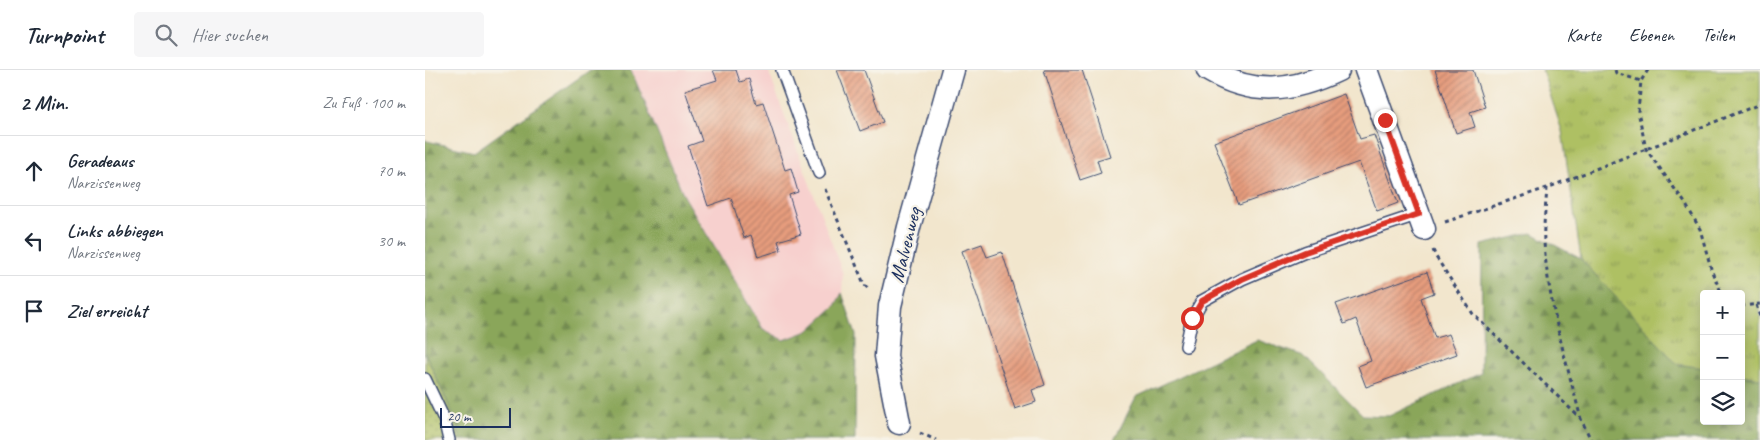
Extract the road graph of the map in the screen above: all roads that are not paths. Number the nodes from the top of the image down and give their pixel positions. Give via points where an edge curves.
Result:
1 (782, 70) edge
2 (953, 70) edge
3 (1208, 70) edge
4 (1338, 70) edge
5 (1366, 70) edge
6 (819, 173) road end
7 (1422, 222) joint
8 (1186, 346) dead end
9 (425, 379) edge
10 (899, 423) dead end
11 (449, 440) edge

1 - 6 lane
2 - 10 street, Malvenweg via 890,306 886,356
3 - 4 street via 1227,81 1255,88 1283,88 1316,80
5 - 7 street
7 - 8 lane via 1305,252 1242,279 1202,301 1192,318
9 - 11 lane

